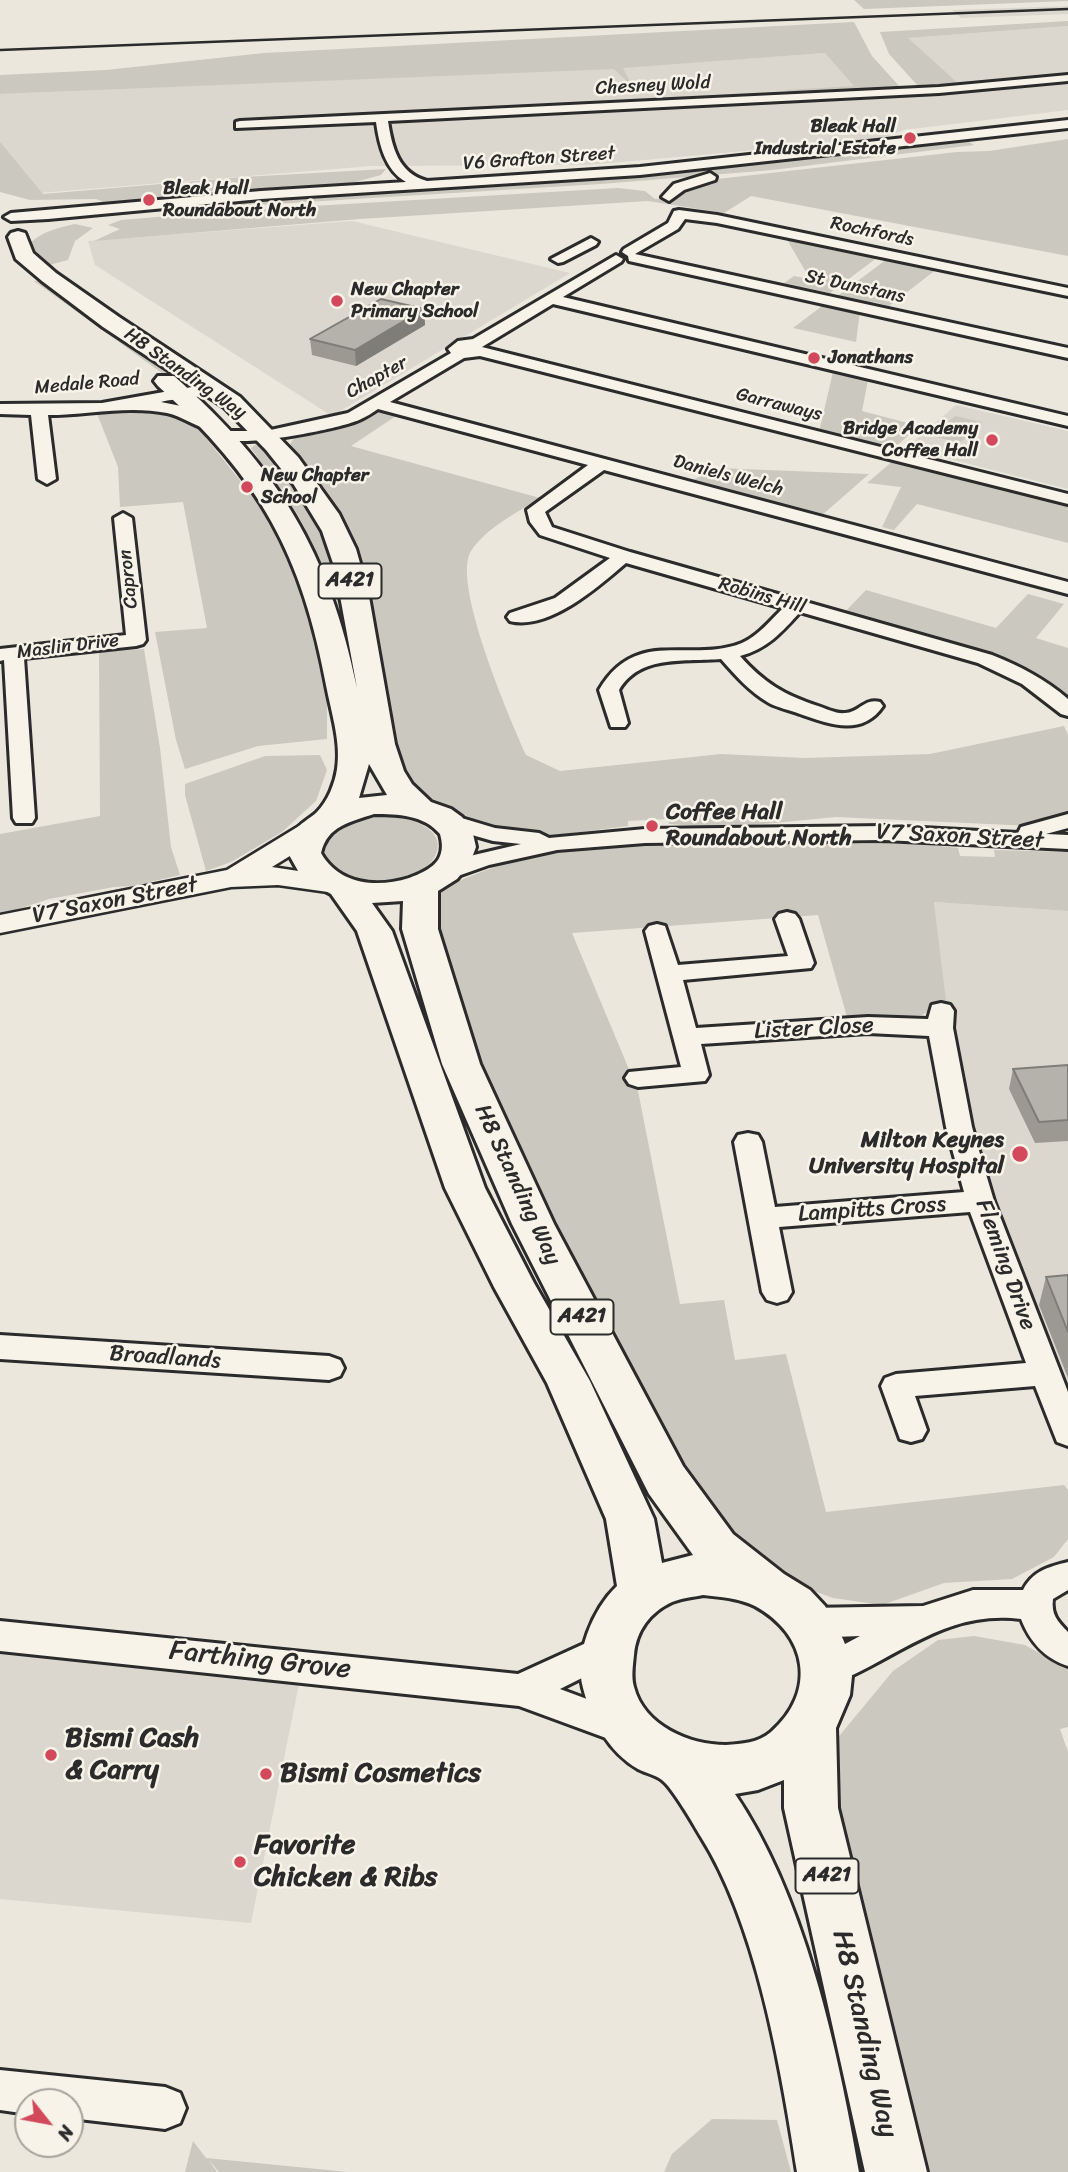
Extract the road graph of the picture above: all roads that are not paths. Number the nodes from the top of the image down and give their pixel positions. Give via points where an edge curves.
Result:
1 (1068, 78) edge
2 (381, 117) junction
3 (1068, 124) edge
4 (240, 125) dead end
5 (1068, 136) edge
6 (984, 139) junction
7 (871, 160) dead end
8 (397, 171) junction
9 (733, 175) dead end
10 (710, 177) junction
11 (437, 184) junction
12 (346, 190) junction
13 (655, 192) dead end
14 (674, 205) junction
15 (122, 212) junction
16 (4, 216) edge
17 (79, 217) junction
18 (15, 236) edge
19 (623, 256) junction
20 (558, 259) dead end
21 (1068, 292) edge
22 (552, 299) junction
23 (473, 349) junction
24 (1068, 353) edge
25 (134, 403) junction
26 (378, 404) junction
27 (0, 409) edge
28 (39, 411) junction
29 (222, 415) junction
30 (1068, 421) edge
31 (303, 429) joint
32 (601, 463) junction
33 (47, 479) dead end
34 (1068, 499) edge
35 (123, 518) dead end
36 (623, 556) junction
37 (1064, 582) edge
38 (796, 605) junction
39 (517, 617) dead end
40 (136, 639) joint
41 (727, 653) junction
42 (7, 654) edge
43 (873, 706) dead end
44 (1068, 710) edge
45 (618, 723) dead end
46 (363, 727) junction
47 (431, 814) junction
48 (24, 818) dead end
49 (1068, 821) edge
50 (322, 823) junction
51 (1000, 838) junction
52 (1068, 842) edge
53 (557, 843) junction
54 (228, 879) junction
55 (431, 881) junction
56 (336, 886) junction
57 (787, 919) dead end
58 (0, 924) edge
59 (657, 931) dead end
60 (668, 973) junction
61 (425, 1018) junction
62 (941, 1019) joint
63 (687, 1037) junction
64 (638, 1078) dead end
65 (748, 1142) dead end
66 (980, 1201) junction
67 (764, 1218) junction
68 (777, 1292) dead end
69 (0, 1347) edge
70 (329, 1368) dead end
71 (1045, 1373) junction
72 (911, 1430) dead end
73 (1068, 1433) edge
74 (1068, 1576) edge
75 (767, 1589) junction
76 (643, 1594) junction
77 (1034, 1606) junction
78 (929, 1620) junction
79 (809, 1623) junction
80 (0, 1636) edge
81 (608, 1648) junction
82 (1068, 1651) edge
83 (827, 1671) junction
84 (519, 1690) junction
85 (811, 1730) junction
86 (631, 1731) junction
87 (683, 1765) junction
88 (0, 2090) edge
89 (165, 2108) dead end
90 (894, 2164) edge
91 (827, 2168) edge

1 - 2 street, Chesney Wold via 939,90
2 - 4 street, Chesney Wold
2 - 8 street
3 - 6 street, V6 Grafton Street
5 - 6 street, V6 Grafton Street via 1009,142
6 - 7 street, V6 Grafton Street
6 - 11 street, V6 Grafton Street via 962,135 732,162
8 - 11 street via 408,180
8 - 12 street
9 - 10 street, V6 Grafton Street
10 - 14 street, Chapter via 680,187
10 - 15 street, V6 Grafton Street via 632,186
11 - 12 street, V6 Grafton Street
12 - 15 street, V6 Grafton Street
13 - 14 street, Rochfords
14 - 19 street, Chapter via 673,226
14 - 21 street, Rochfords via 717,219
15 - 17 street, V6 Grafton Street
16 - 17 street, V6 Grafton Street
16 - 18 highway, A421 via 25,222
17 - 18 street, V6 Grafton Street
18 - 29 highway, H8 Standing Way / A421 via 25,271
19 - 20 street, St Dunstans via 587,244
19 - 22 street, Chapter
19 - 24 street, St Dunstans
22 - 23 street, Chapter
22 - 30 street
23 - 26 street, Chapter
23 - 34 street, Garraways
25 - 28 street, Medale Road
25 - 29 street
25 - 29 street, Medale Road
26 - 31 street, Chapter via 352,417
26 - 32 street, Daniels Welch
27 - 28 street, Medale Road
28 - 33 street
29 - 31 street, Chapter
29 - 46 highway, H8 Standing Way / A421 via 306,563
29 - 46 highway, H8 Standing Way / A421 via 304,484 334,531 364,636
32 - 36 street, Robins Hill via 536,510 546,531
32 - 37 street, Daniels Welch
35 - 40 street, Capron
36 - 38 street, Robins Hill
36 - 39 street via 546,618
38 - 41 street via 762,639
38 - 44 street, Robins Hill via 1005,667 1038,685
40 - 42 street, Maslin Drive
41 - 43 street via 776,699 836,719 854,720
41 - 45 street via 647,659 626,667 613,677 609,690
42 - 48 street
46 - 47 highway, H8 Standing Way / A421 via 401,793
46 - 50 highway, H8 Standing Way / A421 via 344,797
47 - 50 highway via 372,804
47 - 53 street, V7 Saxon Street via 493,834
47 - 55 highway, A421 via 455,830 459,841 453,865
49 - 51 street
50 - 54 main road, V7 Saxon Street
50 - 56 highway, A421 via 306,840 304,852 315,874
51 - 52 street, V7 Saxon Street
51 - 53 street, V7 Saxon Street via 807,832
53 - 55 street, V7 Saxon Street via 482,860
54 - 56 main road, V7 Saxon Street via 278,876
54 - 58 main road, V7 Saxon Street
55 - 56 highway via 382,894
55 - 61 highway, A421 via 420,929 434,970
56 - 61 highway, A421 via 374,931 390,973
57 - 60 street via 802,963
59 - 60 street
60 - 63 street
61 - 75 highway, H8 Standing Way / A421 via 461,1064 533,1224 666,1480 716,1548
61 - 76 highway, H8 Standing Way / A421 via 465,1188 568,1381 630,1520
62 - 63 street, Lister Close
62 - 66 street, Fleming Drive via 959,1127
63 - 64 street via 696,1075
65 - 67 street, Lampitts Cross
66 - 67 street, Lampitts Cross
66 - 71 street, Fleming Drive
67 - 68 street, Lampitts Cross
69 - 70 street, Broadlands
71 - 72 street via 896,1386
71 - 73 street, Fleming Drive
74 - 77 street via 1046,1584
75 - 76 highway via 737,1577 703,1574 671,1580
75 - 79 highway via 790,1603
76 - 81 highway via 624,1612
77 - 78 street via 1003,1601 965,1606
77 - 82 street via 1042,1631
78 - 79 street
78 - 83 street
79 - 83 highway
80 - 84 street, Farthing Grove
81 - 84 street, Farthing Grove
81 - 86 highway via 607,1686
83 - 85 highway via 824,1702
84 - 86 street, Farthing Grove
85 - 87 highway via 787,1753 755,1767 719,1771
85 - 90 highway, H8 Standing Way / A421 via 811,1808
86 - 87 highway
87 - 91 highway via 732,1839 769,1923 799,2023
88 - 89 street

